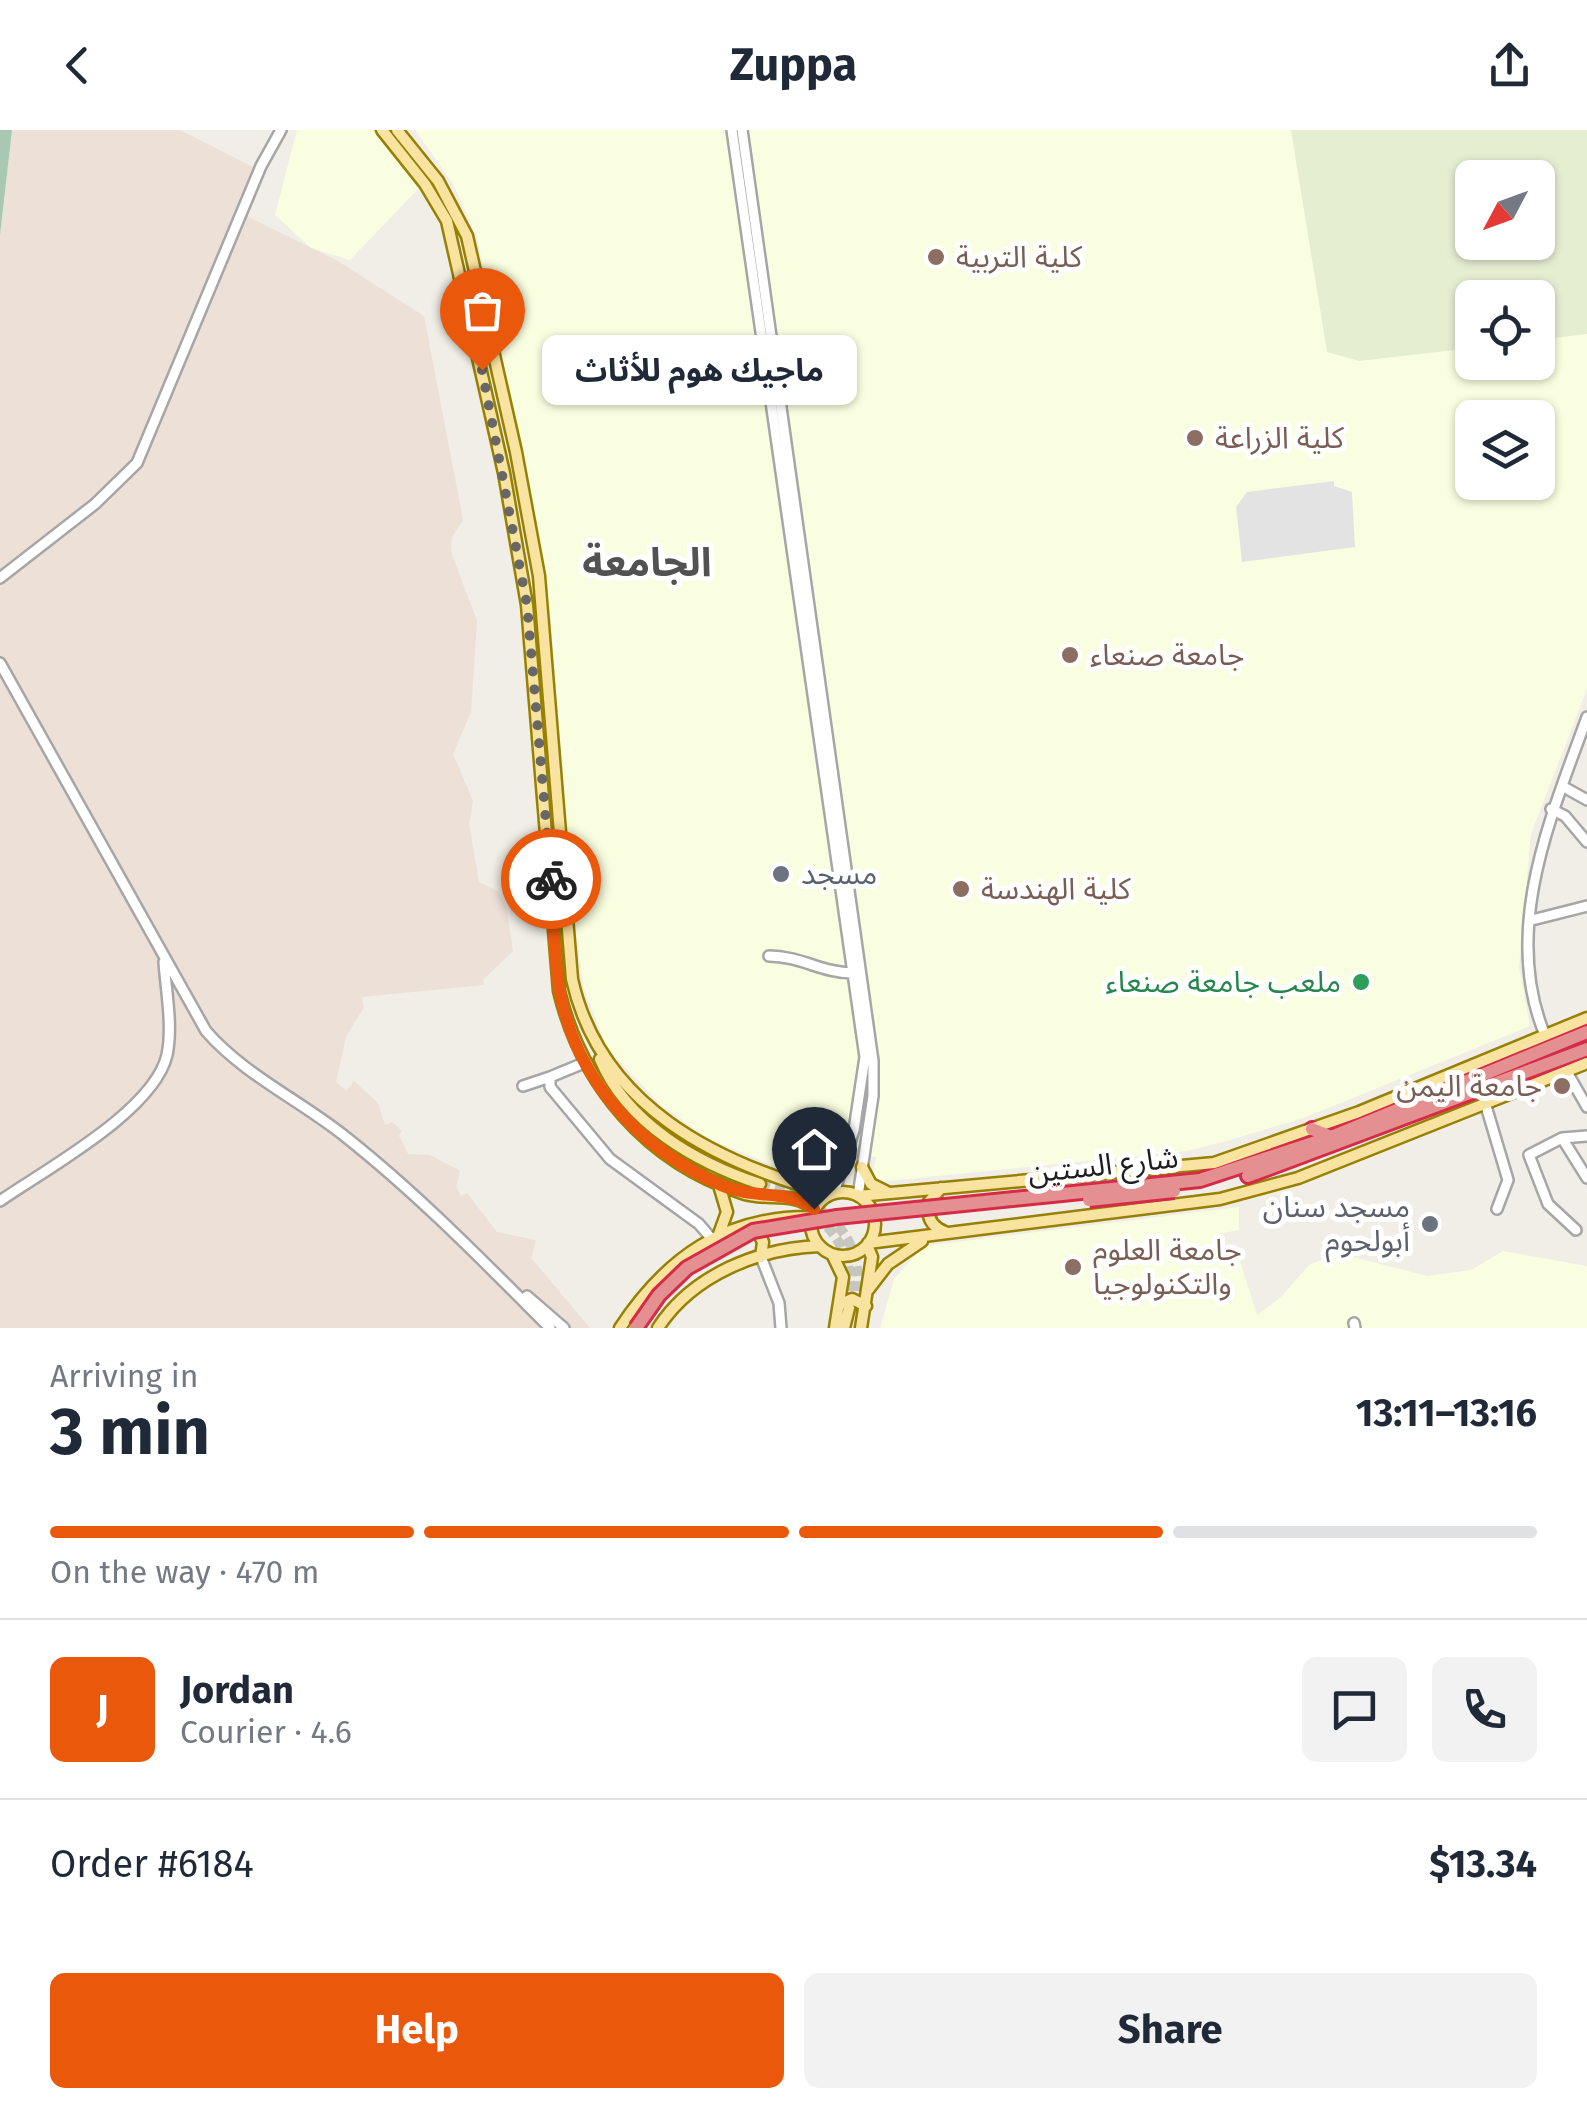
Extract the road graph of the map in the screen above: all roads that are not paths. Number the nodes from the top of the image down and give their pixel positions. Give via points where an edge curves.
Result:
1 (281, 130) edge
2 (382, 130) edge
3 (397, 130) edge
4 (732, 130) edge
5 (742, 130) edge
6 (758, 279) junction
7 (484, 298) junction
8 (467, 302) junction
9 (0, 578) edge
10 (0, 663) edge
11 (1587, 717) edge
12 (1562, 786) junction
13 (1587, 800) edge
14 (1551, 809) junction
15 (837, 827) junction
16 (1587, 842) edge
17 (1587, 906) edge
18 (1532, 920) junction
19 (769, 956) dead end
20 (164, 959) junction
21 (852, 973) junction
22 (192, 1009) junction
23 (1587, 1018) edge
24 (168, 1020) junction
25 (1587, 1032) edge
26 (1555, 1035) junction
27 (1587, 1049) edge
28 (584, 1063) junction
29 (1587, 1064) edge
30 (1563, 1066) junction
31 (550, 1076) junction
32 (523, 1086) dead end
33 (868, 1095) junction
34 (1486, 1106) junction
35 (1587, 1108) edge
36 (1312, 1128) junction
37 (1587, 1136) edge
38 (1332, 1137) junction
39 (1562, 1138) junction
40 (845, 1161) junction
41 (862, 1167) junction
42 (1587, 1178) edge
43 (784, 1180) junction
44 (718, 1184) junction
45 (1200, 1184) junction
46 (760, 1187) junction
47 (942, 1188) junction
48 (888, 1192) junction
49 (832, 1194) junction
50 (858, 1196) junction
51 (0, 1201) edge
52 (1497, 1210) dead end
53 (813, 1213) junction
54 (750, 1222) junction
55 (1576, 1230) dead end
56 (940, 1234) junction
57 (715, 1236) junction
58 (868, 1244) junction
59 (820, 1246) junction
60 (831, 1254) junction
61 (761, 1256) junction
62 (868, 1290) junction
63 (852, 1307) junction
64 (548, 1322) edge
65 (564, 1328) edge
66 (620, 1328) edge
67 (636, 1328) edge
68 (644, 1328) edge
69 (658, 1328) edge
70 (781, 1328) edge
71 (835, 1328) edge
72 (847, 1328) edge
73 (861, 1328) edge

1 - 9 street via 260,166 137,464
2 - 8 main road via 447,221
3 - 7 main road via 450,204
4 - 6 street
5 - 6 street
6 - 15 street
7 - 8 main road
7 - 46 main road via 539,576 572,979 595,1042 629,1088 665,1122
8 - 28 main road via 525,589 560,991
10 - 20 street
11 - 12 street
12 - 13 street
12 - 14 street
14 - 16 street
14 - 18 street
15 - 21 street
15 - 33 street via 868,1011
17 - 18 street
18 - 26 street via 1529,996
19 - 21 street via 798,956
20 - 22 street
20 - 24 street
21 - 33 street
22 - 24 street via 177,1008
22 - 64 street via 228,1052 350,1140
23 - 26 main road, شارع الستين
24 - 51 street via 166,1058 146,1093
25 - 26 highway, شارع الستين
26 - 36 main road, شارع الستين
26 - 38 highway, شارع الستين
27 - 30 highway, شارع الستين
28 - 31 street
28 - 44 main road via 637,1131
28 - 46 main road via 668,1147 720,1178
29 - 30 main road, شارع الستين
30 - 34 main road, شارع الستين
30 - 35 street
30 - 45 highway, شارع الستين via 1273,1170
31 - 32 street
31 - 57 street via 550,1087 610,1159
33 - 40 street
33 - 41 street
34 - 52 street via 1508,1180
34 - 56 main road, شارع الستين via 1298,1178 1220,1199
36 - 38 highway
36 - 47 main road, شارع الستين via 1182,1170
37 - 39 street
38 - 45 highway, شارع الستين
39 - 42 street
39 - 55 street via 1528,1154 1548,1204
40 - 43 main road via 815,1176
40 - 49 street
41 - 48 main road via 871,1184
41 - 50 street
43 - 46 main road
43 - 49 main road
44 - 46 main road
44 - 57 main road via 727,1206
45 - 67 highway, شارع الستين, bridge via 837,1217 753,1231 687,1268
45 - 68 highway, شارع الستين, bridge via 771,1234 690,1275
46 - 53 main road
47 - 48 main road, شارع الستين
47 - 56 main road via 932,1196 928,1215
48 - 50 main road, شارع الستين
49 - 50 main road
49 - 53 main road
50 - 58 main road via 874,1217
53 - 54 main road
53 - 59 main road
54 - 57 main road
54 - 61 main road via 762,1238
56 - 58 main road, شارع الستين
56 - 62 main road via 896,1257
57 - 66 main road via 667,1268
58 - 60 main road via 850,1255
58 - 62 main road
59 - 60 main road
59 - 61 main road
60 - 63 main road
61 - 69 main road via 699,1286
61 - 70 street
62 - 63 main road
63 - 71 main road
63 - 72 main road
63 - 73 main road
64 - 65 street

